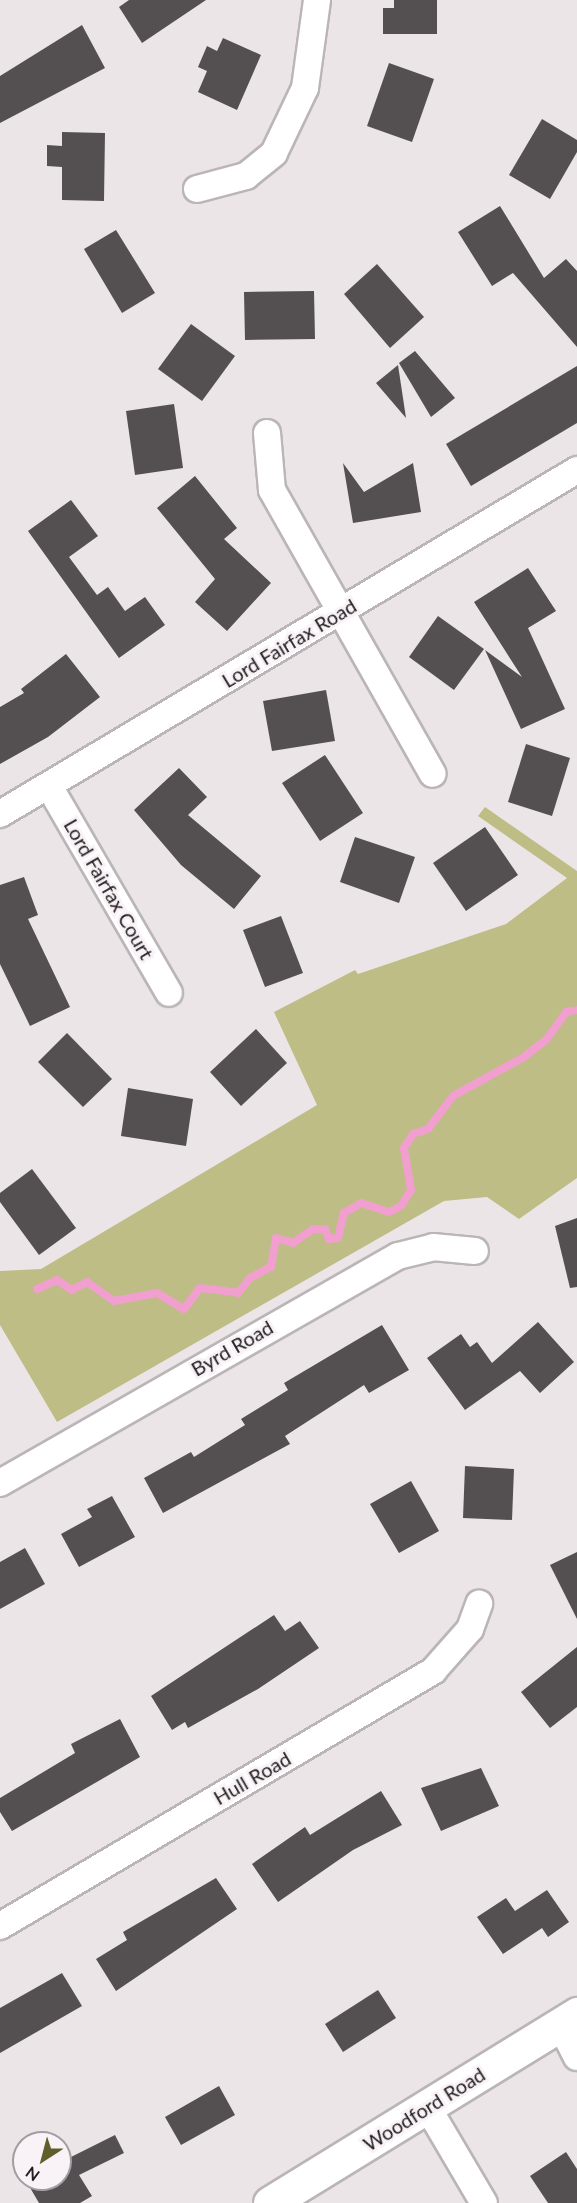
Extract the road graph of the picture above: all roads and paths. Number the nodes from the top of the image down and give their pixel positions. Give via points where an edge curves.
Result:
1 (317, 0) edge
2 (197, 189) dead end
3 (267, 433) dead end
4 (577, 470) edge
5 (339, 614) junction
6 (433, 774) dead end
7 (49, 786) junction
8 (0, 814) edge
9 (169, 993) dead end
10 (475, 1251) dead end
11 (0, 1483) edge
12 (479, 1604) dead end
13 (0, 1926) edge
14 (569, 2019) edge
15 (577, 2057) edge
16 (428, 2108) junction
17 (270, 2203) edge
18 (484, 2203) edge

1 - 2 street via 305,88 274,153 246,176
3 - 5 street via 272,490
4 - 5 street, Lord Fairfax Road
5 - 6 street
5 - 7 street, Lord Fairfax Road
7 - 8 street, Lord Fairfax Road
7 - 9 street, Lord Fairfax Court
10 - 11 street, Byrd Road via 433,1247 398,1256
12 - 13 street, Hull Road via 470,1629 433,1671
14 - 15 street
14 - 16 street, Woodford Road
16 - 17 street, Woodford Road
16 - 18 street

